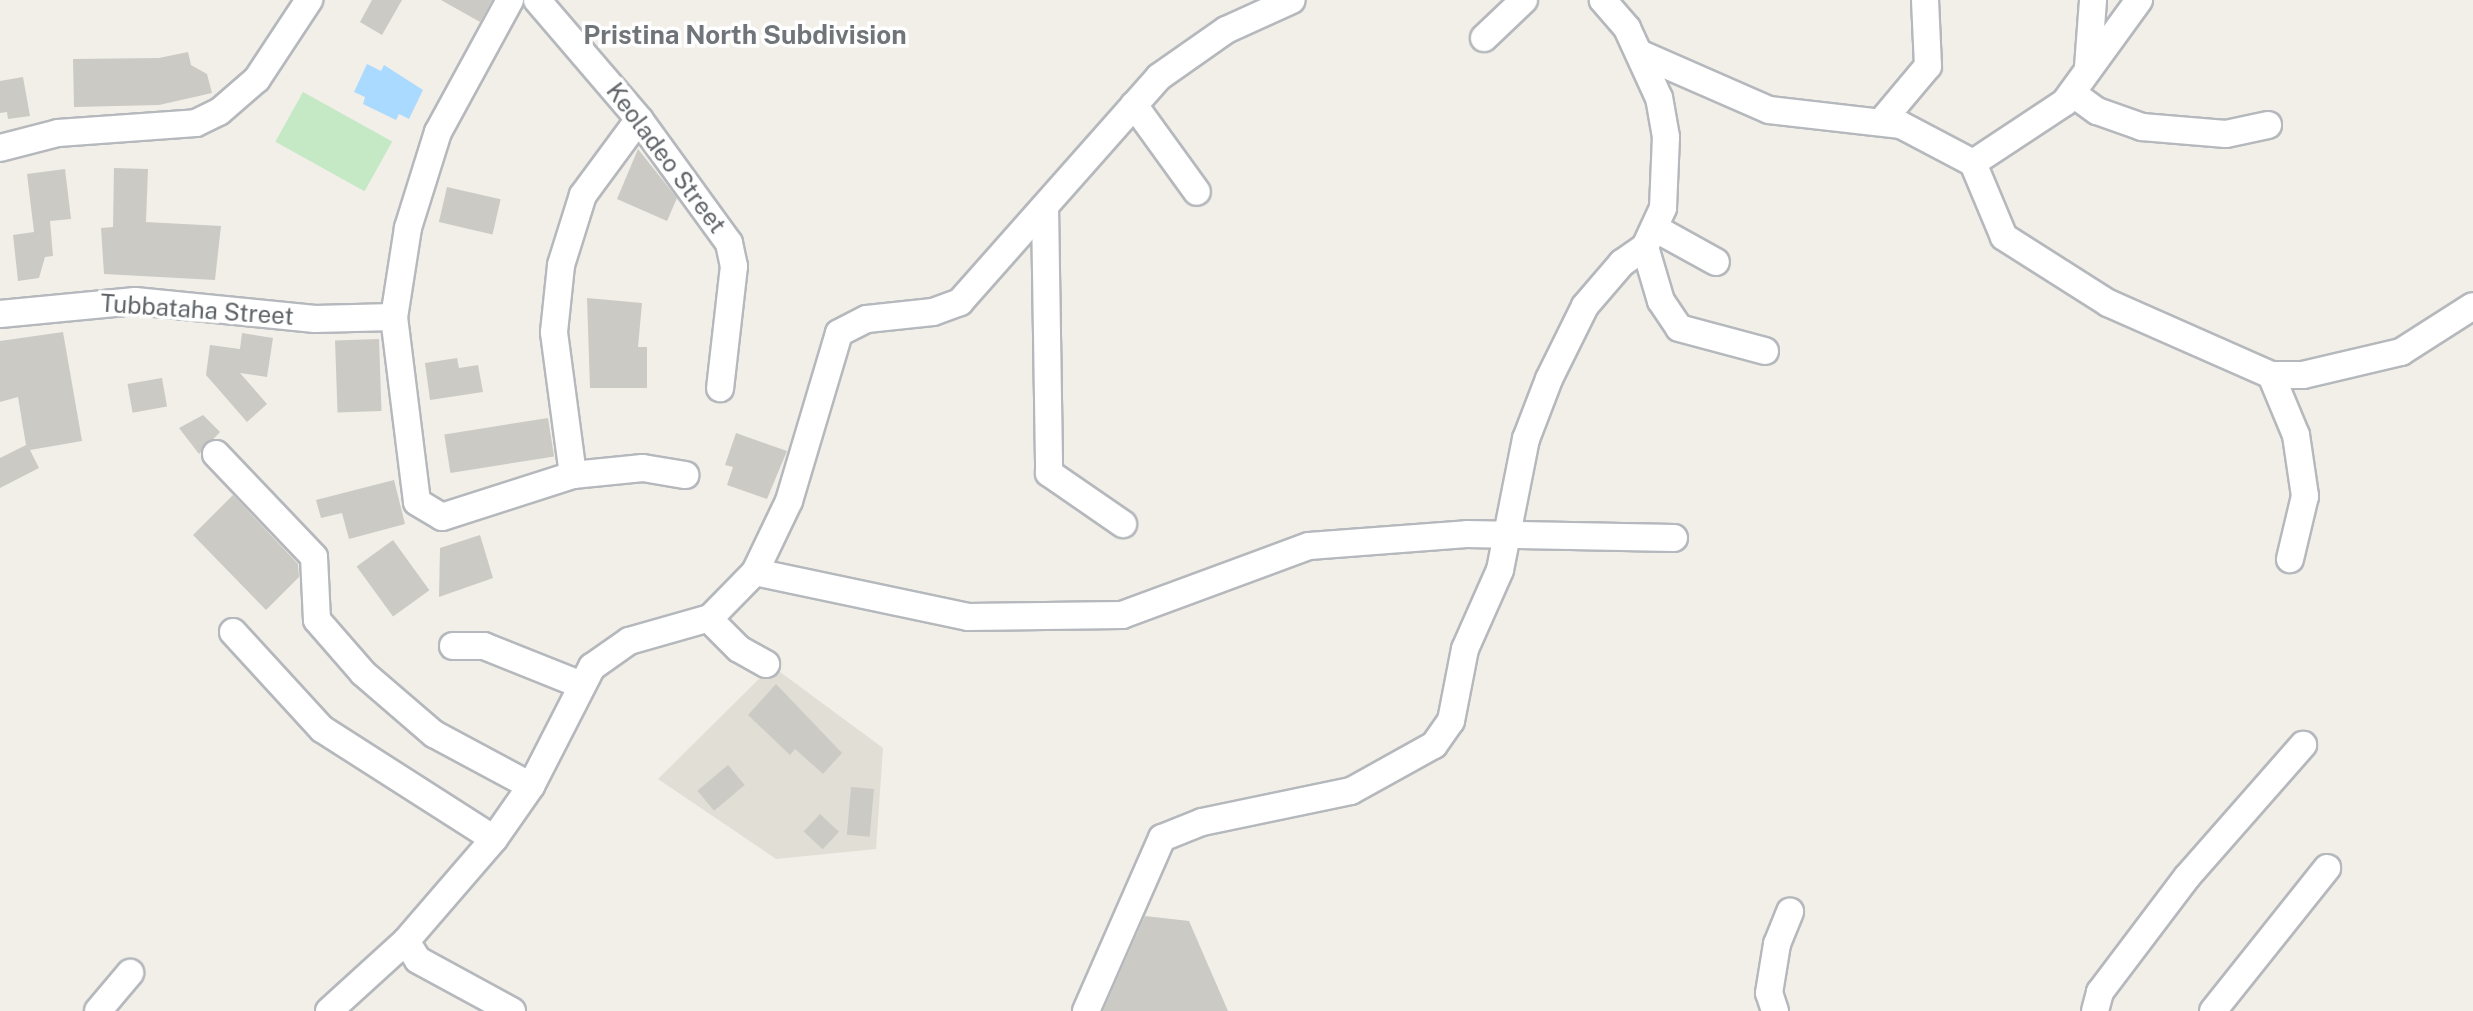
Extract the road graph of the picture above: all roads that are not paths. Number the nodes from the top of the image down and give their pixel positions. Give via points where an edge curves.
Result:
1 (309, 0) edge
2 (510, 0) edge
3 (537, 0) edge
4 (1524, 0) edge
5 (1603, 0) edge
6 (1925, 0) edge
7 (2093, 0) edge
8 (2139, 0) edge
9 (1279, 2) edge
10 (1484, 38) dead end
11 (1641, 54) junction
12 (2088, 67) junction
13 (2072, 93) junction
14 (1134, 105) junction
15 (639, 119) junction
16 (1881, 122) junction
17 (2268, 125) dead end
18 (0, 148) edge
19 (1973, 163) junction
20 (1197, 192) dead end
21 (1045, 207) junction
22 (1652, 239) junction
23 (1716, 262) dead end
24 (2473, 306) edge
25 (0, 314) edge
26 (394, 317) junction
27 (1765, 351) dead end
28 (2271, 375) junction
29 (720, 388) dead end
30 (216, 454) dead end
31 (573, 475) junction
32 (685, 475) dead end
33 (1123, 524) dead end
34 (1505, 536) junction
35 (1674, 538) dead end
36 (2290, 559) dead end
37 (755, 572) junction
38 (709, 619) junction
39 (233, 632) dead end
40 (453, 646) dead end
41 (766, 664) dead end
42 (579, 684) junction
43 (2303, 745) dead end
44 (531, 786) junction
45 (494, 839) junction
46 (2327, 868) dead end
47 (1790, 912) dead end
48 (406, 941) junction
49 (130, 973) dead end
50 (98, 1011) edge
51 (329, 1011) edge
52 (512, 1011) edge
53 (1086, 1011) edge
54 (1775, 1011) edge
55 (2095, 1011) edge
56 (2213, 1011) edge

1 - 18 street via 257,79 219,112 172,127 58,133
2 - 26 street via 438,132 408,228
3 - 15 street, Keoladeo Street
4 - 10 street
5 - 11 street
6 - 16 street via 1928,66
7 - 12 street
8 - 12 street
9 - 14 street via 1186,55
11 - 16 street via 1769,110
11 - 22 street via 1659,98 1666,137
12 - 13 street
13 - 17 street via 2097,111 2142,127 2226,134
13 - 19 street
14 - 20 street
14 - 21 street
15 - 29 street, Keoladeo Street via 729,243 734,266
15 - 31 street via 583,195 561,265 554,332
16 - 19 street via 1916,131
19 - 28 street via 2004,237 2108,303
21 - 33 street via 1049,473
21 - 37 street via 960,302 867,319 839,333 789,501
22 - 23 street
22 - 27 street via 1661,301 1679,328
22 - 34 street via 1602,282 1566,342 1526,439
24 - 28 street via 2401,352 2303,375
25 - 26 street, Tubbataha Street via 135,301 315,319
26 - 31 street via 413,491 427,513 454,515
28 - 36 street via 2296,435 2305,496
30 - 44 street via 314,557 317,620 363,673 434,734
31 - 32 street via 643,468
34 - 35 street
34 - 37 street via 1309,546 1122,615 968,617
34 - 53 street via 1500,570 1465,649 1451,721 1434,745 1351,791 1202,822 1162,838
37 - 38 street
38 - 41 street via 739,649
38 - 42 street via 609,650
39 - 45 street via 322,729
40 - 42 street via 484,646
42 - 44 street
43 - 55 street via 2187,877 2100,992
44 - 45 street
45 - 48 street
46 - 56 street
47 - 54 street via 1777,944 1769,993
48 - 51 street
48 - 52 street via 418,960
49 - 50 street

